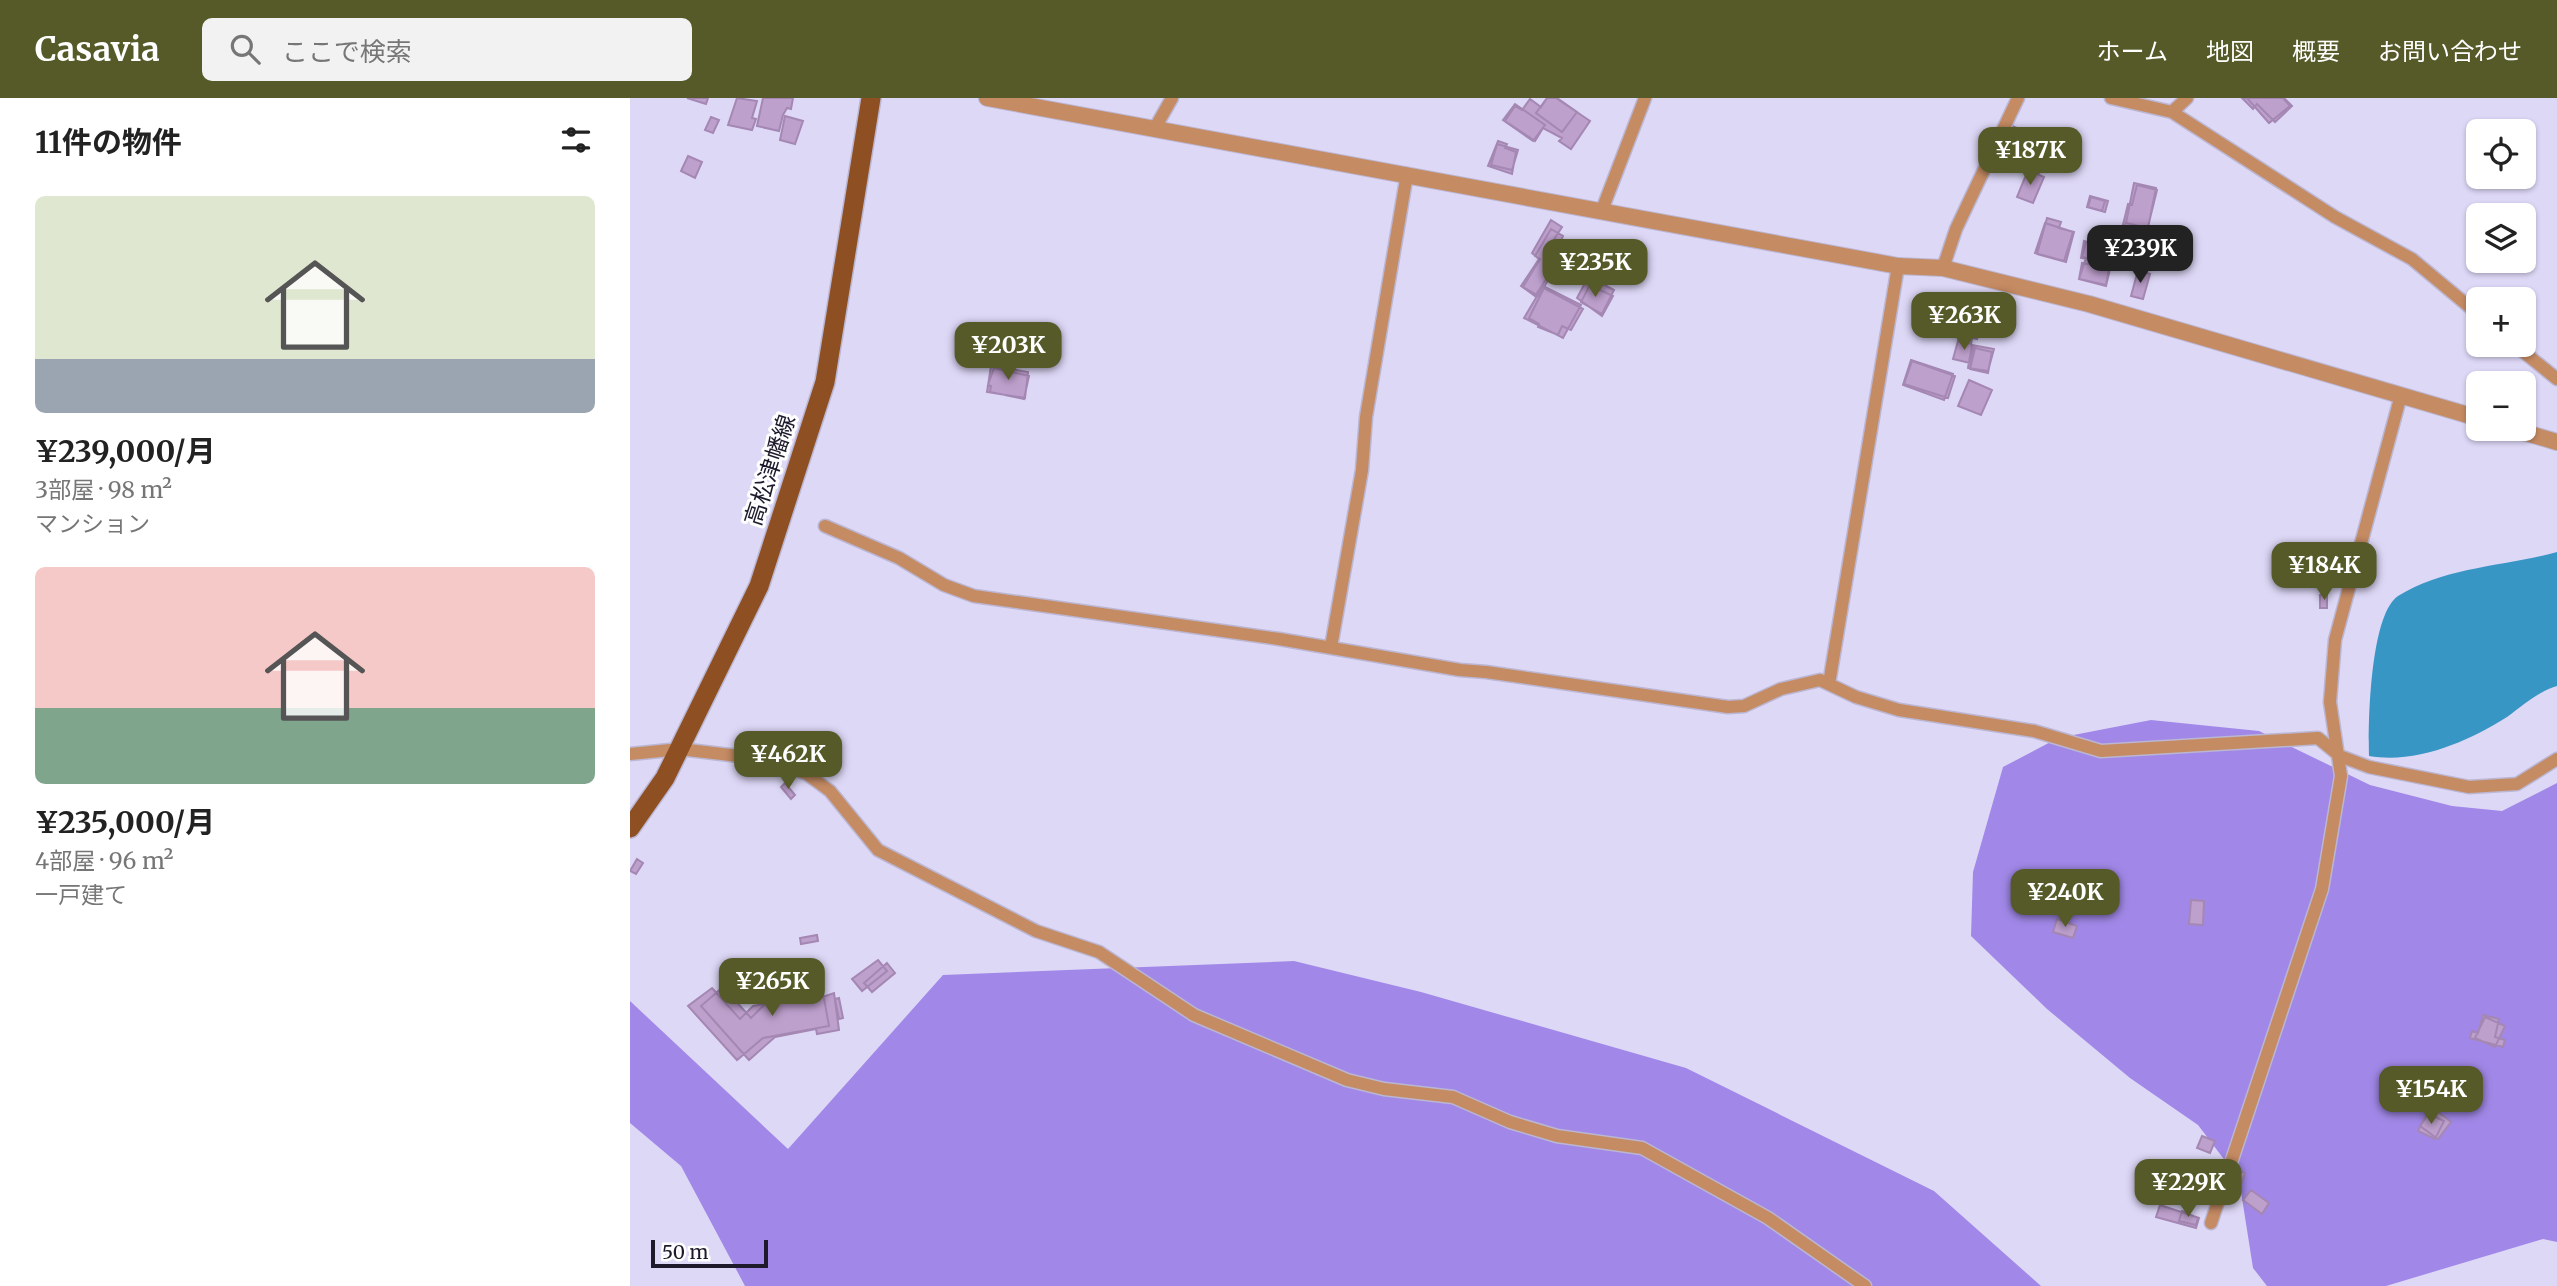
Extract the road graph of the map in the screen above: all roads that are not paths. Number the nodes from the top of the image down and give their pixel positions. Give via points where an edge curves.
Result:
1 (871, 98) edge
2 (987, 98) edge
3 (1172, 98) edge
4 (1645, 98) edge
5 (2018, 98) edge
6 (2111, 98) edge
7 (2187, 98) edge
8 (1027, 102) edge
9 (2172, 112) junction
10 (1155, 128) junction
11 (1407, 174) junction
12 (1602, 210) junction
13 (1898, 266) junction
14 (1943, 268) junction
15 (2466, 304) edge
16 (2530, 357) edge
17 (2557, 379) edge
18 (2400, 395) junction
19 (2466, 414) edge
20 (2536, 436) edge
21 (2557, 442) edge
22 (825, 526) dead end
23 (1331, 647) junction
24 (1829, 684) junction
25 (680, 749) junction
26 (630, 754) edge
27 (2340, 756) junction
28 (2557, 759) edge
29 (630, 828) edge
30 (2211, 1223) dead end
31 (1865, 1286) edge

1 - 25 main road, 高松津幡線 via 825,382 759,586
2 - 8 street
3 - 10 street
4 - 12 street
5 - 14 street via 1956,229
6 - 9 street
7 - 9 street
8 - 10 street
9 - 15 street via 2335,217 2412,259
10 - 11 street
11 - 12 street
11 - 23 street
12 - 13 street
13 - 14 street
13 - 24 street
14 - 18 street via 2089,304
16 - 17 street
18 - 19 street
18 - 27 street via 2335,640 2330,702
20 - 21 street
22 - 23 street via 974,596
23 - 24 street via 1728,707 1744,706 1798,683 1820,680
24 - 27 street via 1899,710 2034,731 2101,751 2318,737
25 - 26 street
25 - 29 main road, 高松津幡線
25 - 31 street via 771,760 807,774 830,791 878,850 1036,931 1099,952 1194,1015 1253,1043 1347,1080 1453,1097 1556,1136 1642,1149 1768,1218
27 - 28 street via 2369,767 2469,787 2517,784
27 - 30 street via 2341,776 2322,889

